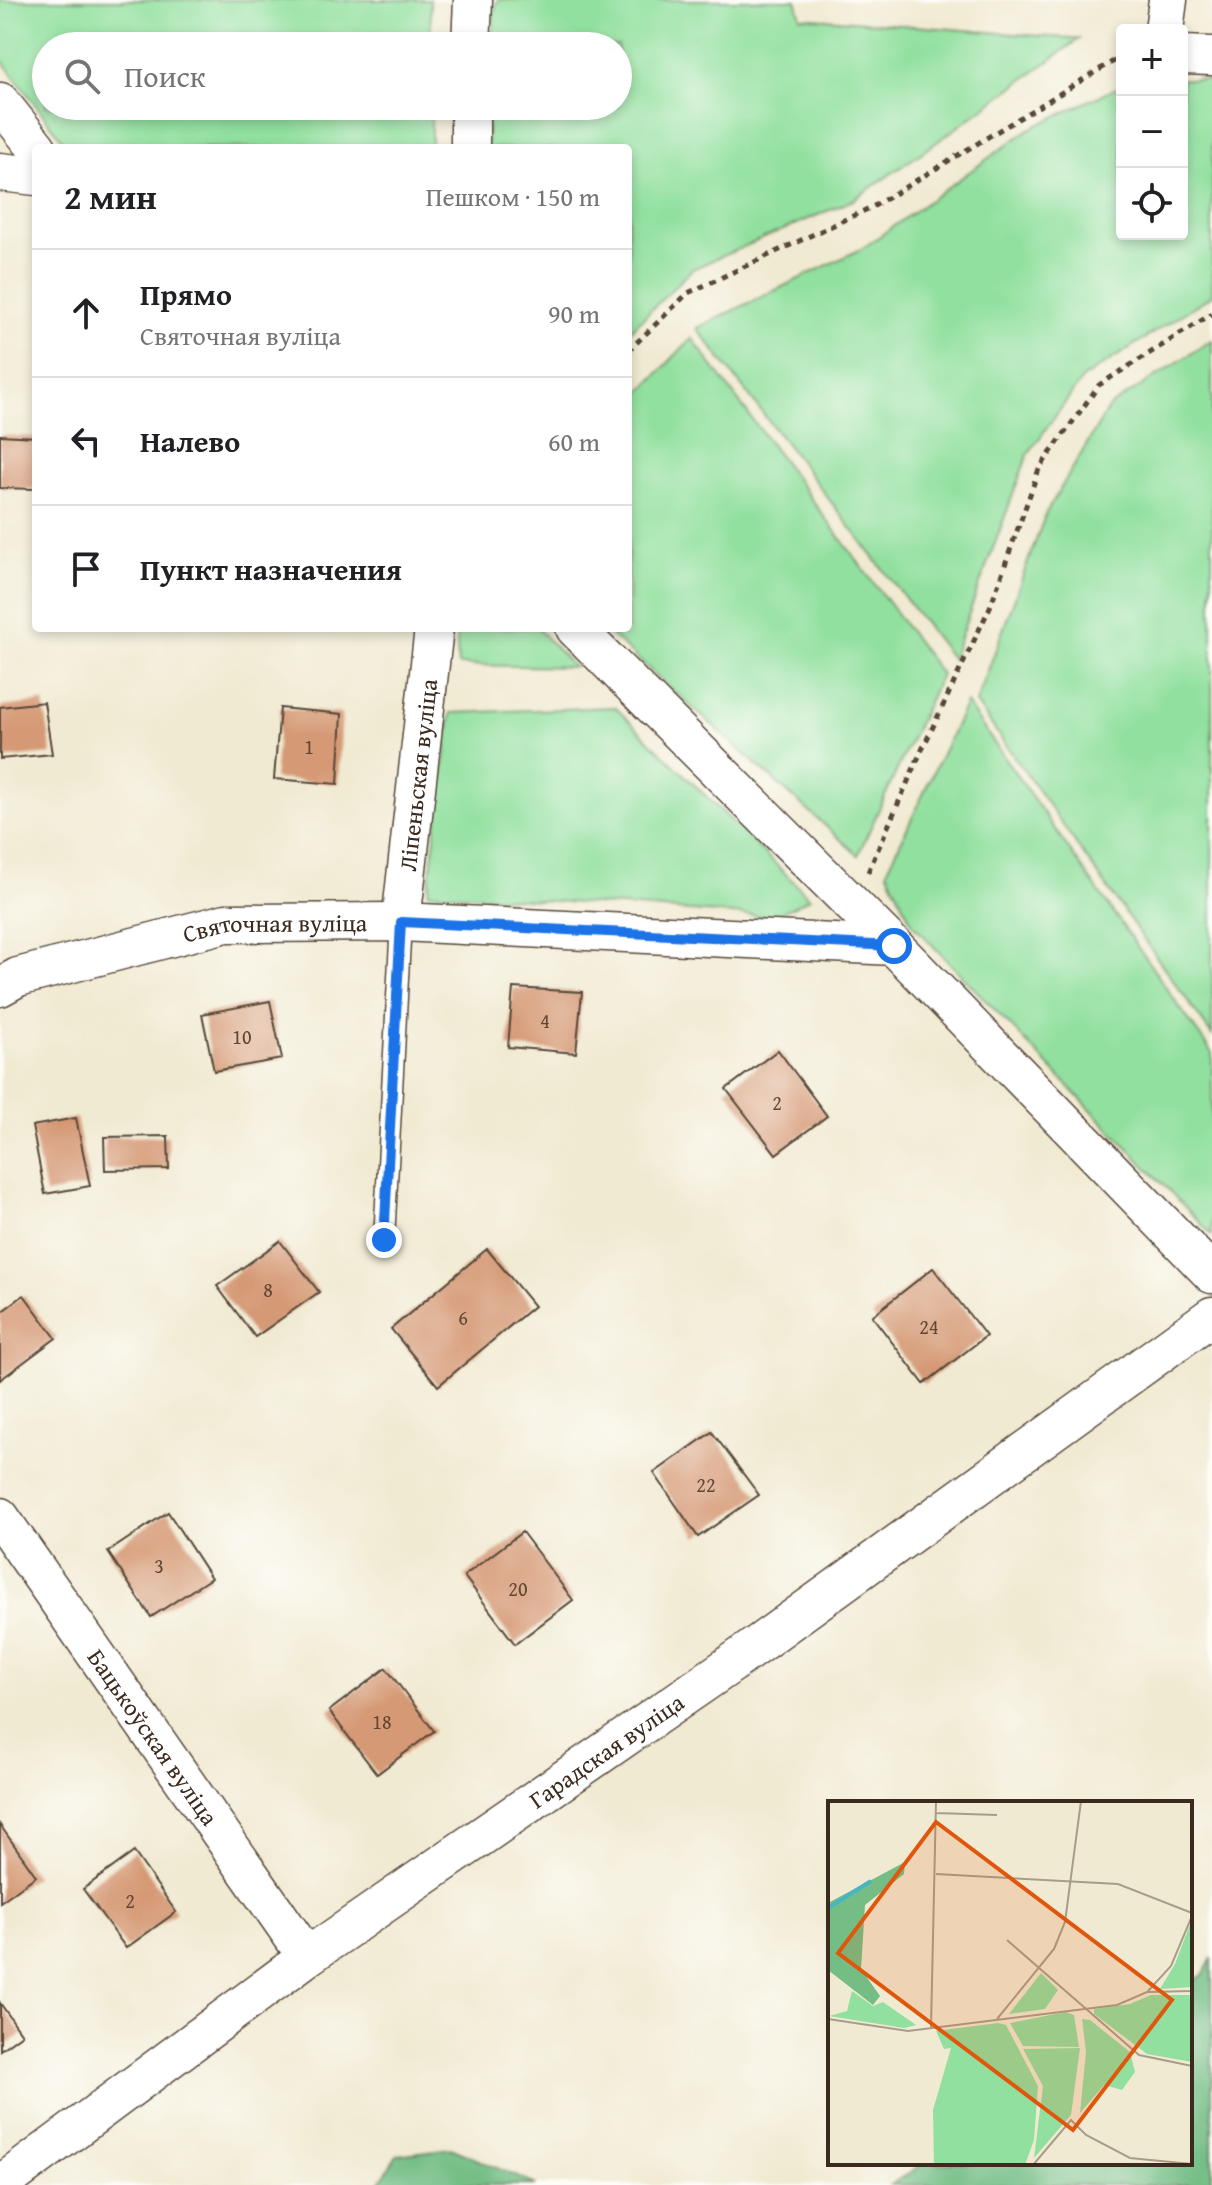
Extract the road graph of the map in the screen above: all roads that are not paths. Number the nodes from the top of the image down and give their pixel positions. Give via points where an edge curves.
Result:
1 (473, 0) edge
2 (1168, 0) edge
3 (1165, 24) edge
4 (472, 32) edge
5 (1188, 55) edge
6 (1212, 56) edge
7 (0, 102) edge
8 (470, 120) edge
9 (34, 144) edge
10 (470, 144) edge
11 (0, 172) edge
12 (32, 176) edge
13 (434, 632) edge
14 (579, 632) edge
15 (401, 922) junction
16 (894, 946) junction
17 (0, 987) edge
18 (384, 1240) dead end
19 (1212, 1274) edge
20 (1212, 1316) edge
21 (0, 1517) edge
22 (307, 1957) junction
23 (0, 2185) edge

1 - 4 street
2 - 3 street
5 - 6 street
7 - 9 street
8 - 10 street
11 - 12 street
13 - 15 street, Ліпеньская вуліца
14 - 16 street
15 - 16 street, Святочная вуліца
15 - 17 street, Святочная вуліца via 226,923 18,977
15 - 18 lane
16 - 19 street
20 - 22 street, Гарадская вуліца via 724,1669
21 - 22 street, Бацькоўская вуліца
22 - 23 street, Гарадская вуліца

